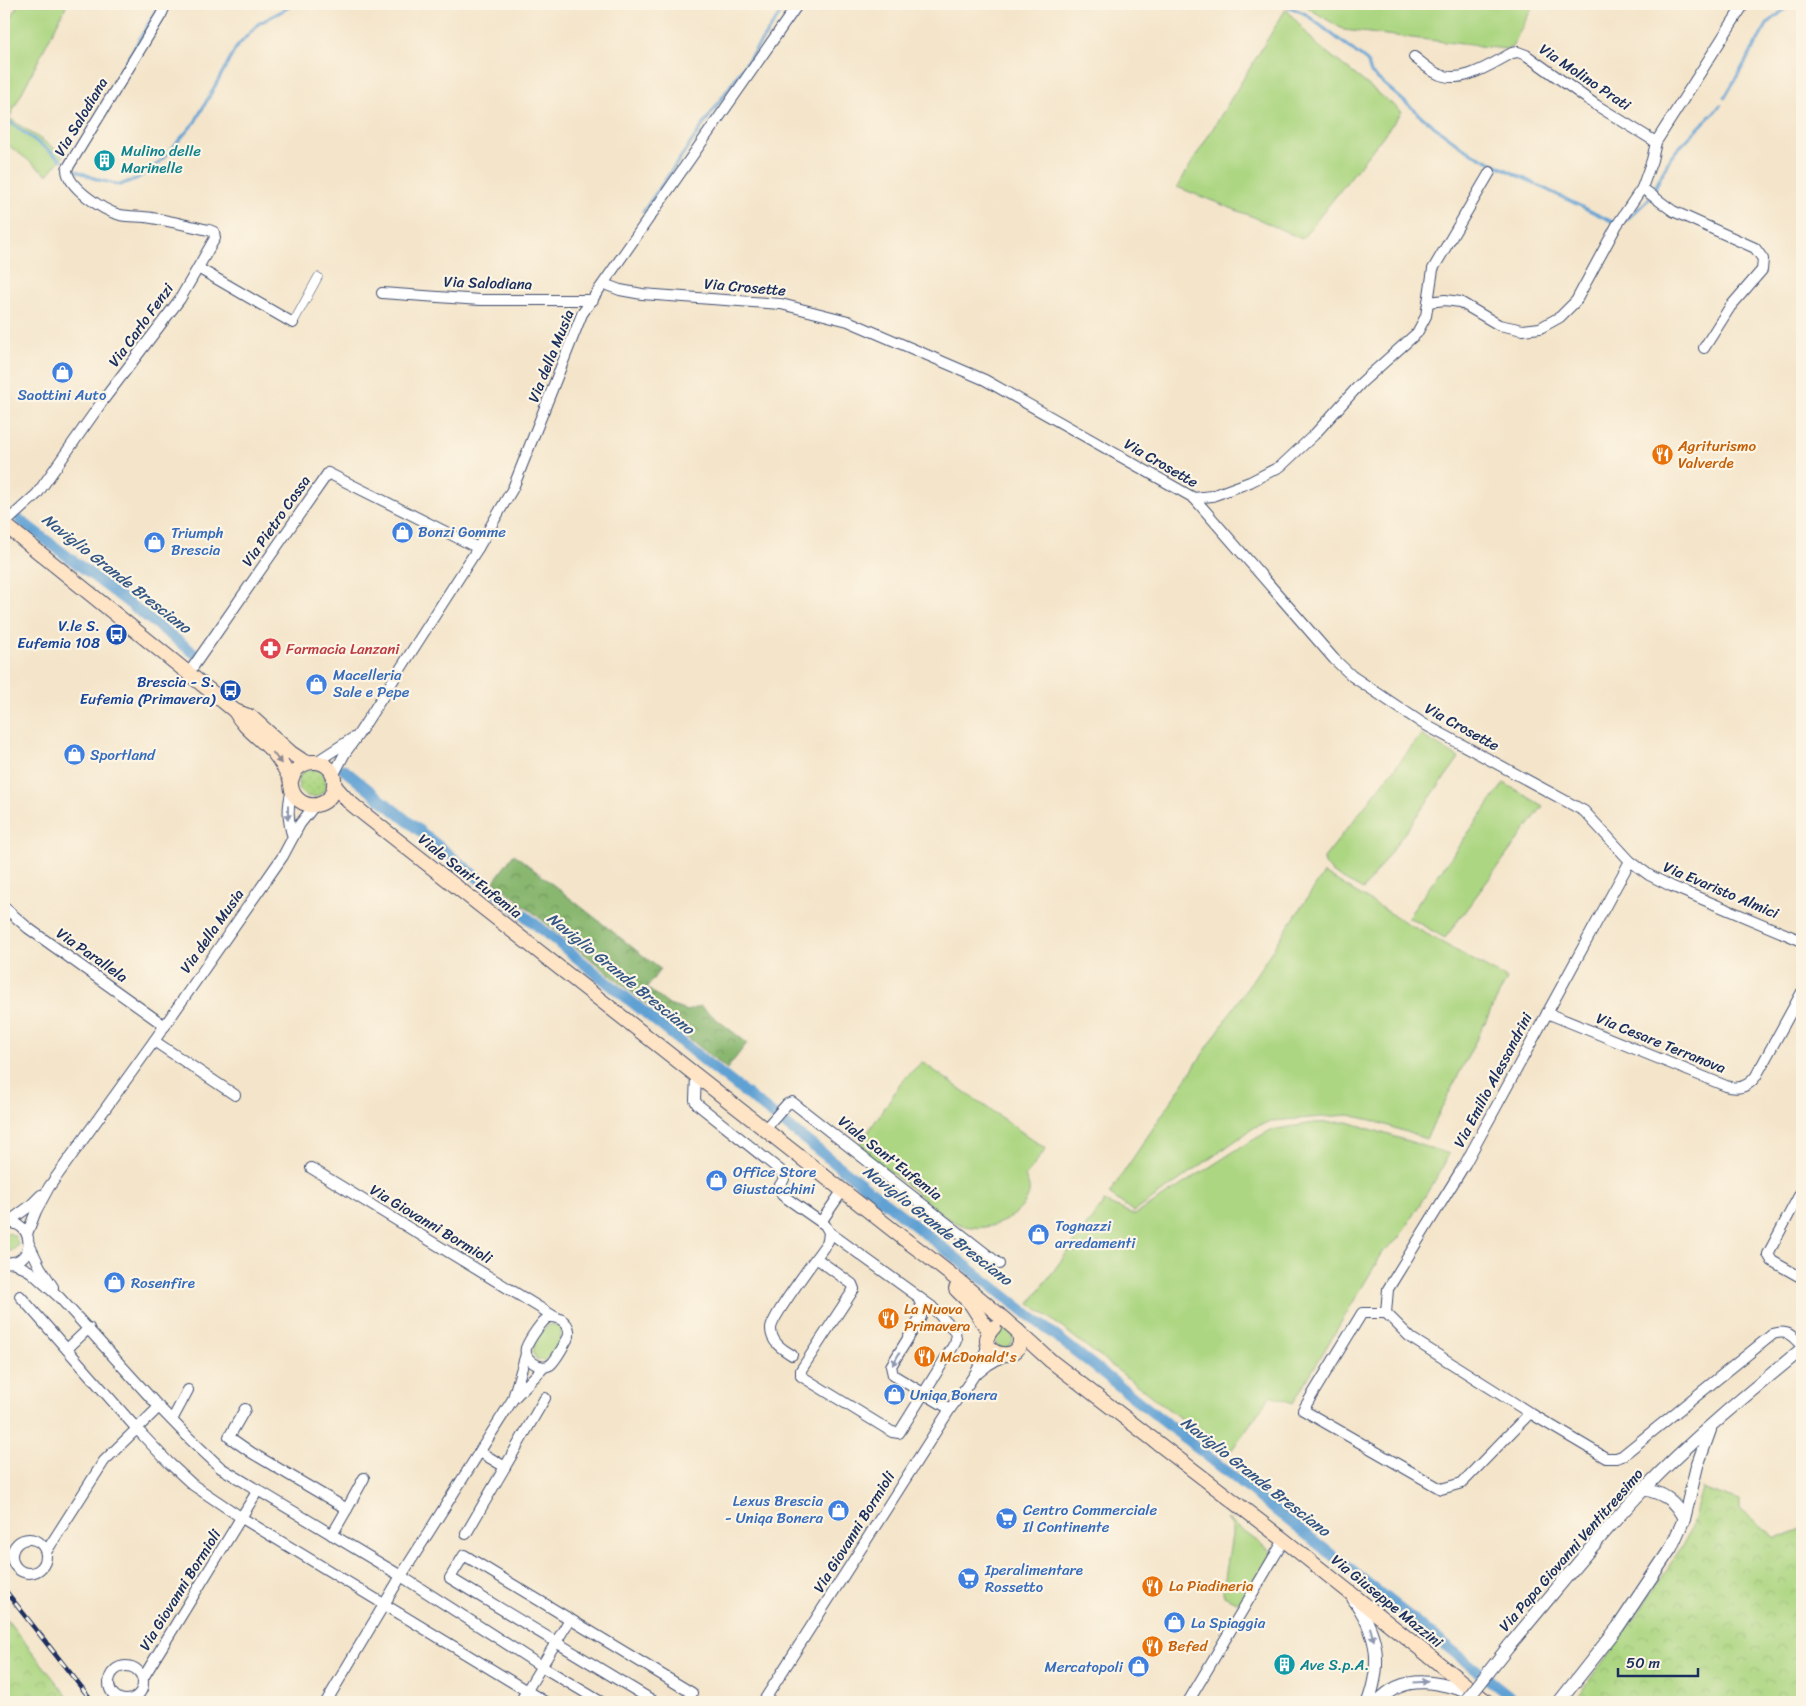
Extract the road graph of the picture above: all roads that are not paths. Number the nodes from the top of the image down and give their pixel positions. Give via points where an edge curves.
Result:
1 (166, 4) edge
2 (798, 4) edge
3 (1744, 4) edge
4 (1414, 57) dead end
5 (1656, 142) junction
6 (1490, 172) dead end
7 (1642, 188) junction
8 (198, 268) junction
9 (318, 276) dead end
10 (604, 284) junction
11 (382, 293) dead end
12 (593, 300) junction
13 (1428, 302) junction
14 (293, 323) joint
15 (1704, 348) dead end
16 (1194, 498) junction
17 (4, 524) edge
18 (478, 548) junction
19 (188, 674) junction
20 (235, 712) junction
21 (358, 735) junction
22 (311, 762) junction
23 (334, 781) junction
24 (292, 786) junction
25 (320, 804) junction
26 (364, 814) junction
27 (292, 837) junction
28 (1630, 861) junction
29 (4, 907) edge
30 (1802, 941) edge
31 (1802, 992) edge
32 (1546, 1013) junction
33 (165, 1026) junction
34 (154, 1041) junction
35 (696, 1076) junction
36 (235, 1095) dead end
37 (769, 1125) junction
38 (311, 1168) dead end
39 (49, 1187) junction
40 (843, 1190) junction
41 (1802, 1190) edge
42 (5, 1222) edge
43 (821, 1222) junction
44 (829, 1232) junction
45 (903, 1238) junction
46 (28, 1239) junction
47 (816, 1258) junction
48 (8, 1262) edge
49 (999, 1264) dead end
50 (1802, 1278) edge
51 (20, 1296) dead end
52 (60, 1298) junction
53 (918, 1298) junction
54 (536, 1305) junction
55 (1386, 1313) junction
56 (555, 1317) junction
57 (920, 1317) junction
58 (940, 1317) junction
59 (544, 1320) junction
60 (1014, 1327) junction
61 (89, 1328) junction
62 (989, 1337) junction
63 (1802, 1347) edge
64 (67, 1349) junction
65 (526, 1354) junction
66 (1009, 1354) junction
67 (792, 1356) dead end
68 (1051, 1361) junction
69 (544, 1367) junction
70 (972, 1379) junction
71 (188, 1390) dead end
72 (924, 1394) junction
73 (545, 1398) dead end
74 (513, 1399) junction
75 (159, 1407) junction
76 (245, 1409) dead end
77 (950, 1409) junction
78 (1530, 1413) junction
79 (172, 1420) junction
80 (1714, 1423) junction
81 (136, 1428) junction
82 (480, 1452) junction
83 (505, 1467) junction
84 (364, 1478) dead end
85 (1643, 1489) junction
86 (258, 1490) junction
87 (347, 1508) junction
88 (242, 1518) junction
89 (1684, 1518) junction
90 (466, 1534) dead end
91 (332, 1535) junction
92 (1284, 1540) junction
93 (46, 1552) dead end
94 (401, 1576) junction
95 (1349, 1591) junction
96 (385, 1604) junction
97 (570, 1619) junction
98 (556, 1642) junction
99 (542, 1666) junction
100 (143, 1678) dead end
101 (527, 1691) junction
102 (1484, 1700) edge
103 (326, 1702) edge
104 (520, 1702) edge
105 (545, 1702) edge
106 (601, 1702) edge
107 (655, 1702) edge
108 (686, 1702) edge
109 (763, 1702) edge
110 (1188, 1702) edge
111 (1368, 1702) edge
112 (1378, 1702) edge
113 (1465, 1702) edge
114 (1559, 1702) edge

1 - 8 street, Via Salodiana via 67,169 67,175 76,189 119,214 214,232 215,238
2 - 10 street, Via della Musia
3 - 5 street
4 - 5 street, Via Molino Prati via 1436,74 1453,78 1518,52
5 - 7 street
6 - 13 street via 1433,270
7 - 13 street via 1617,225 1576,301 1560,317 1540,328 1523,330 1500,325 1460,302
7 - 15 street via 1673,211 1755,248 1763,259 1762,270 1730,307
8 - 14 street
8 - 17 street, Via Carlo Fenzi via 180,299 37,494
9 - 14 street
10 - 12 street, Via della Musia
10 - 16 street, Via Crosette via 642,294 781,304 848,321 985,380
11 - 12 street, Via Salodiana via 480,300
12 - 18 street, Via della Musia via 576,328 513,488
13 - 16 street via 1426,316 1417,334 1362,382 1282,466 1212,496
16 - 28 street, Via Crosette via 1334,660 1352,676 1422,723 1584,811
17 - 19 main road, Viale Sant'Eufemia
18 - 19 street, Via Pietro Cossa via 328,473
18 - 21 street, Via della Musia
19 - 20 main road, Viale Sant'Eufemia
20 - 22 main road, Viale Sant'Eufemia via 250,717 296,757
20 -> 24 main road, Viale Sant'Eufemia via 274,753
21 - 22 street, Via della Musia via 328,756
21 - 23 street, Via della Musia via 345,753
22 - 23 main road, Viale Sant'Eufemia via 328,768
22 - 24 main road via 294,772
23 - 25 main road via 331,795
23 - 26 main road, Viale Sant'Eufemia
24 - 25 main road, Viale Sant'Eufemia via 295,795 304,803
24 -> 27 street via 288,814
25 - 26 main road, Viale Sant'Eufemia
25 - 27 street, Via della Musia via 306,814
26 - 35 main road, Viale Sant'Eufemia
27 - 33 street, Via della Musia via 283,856
28 - 30 street, Via Evaristo Almici via 1648,875 1671,886
28 - 32 street, Via Emilio Alessandrini
29 - 33 street, Via Parallela via 28,928
31 - 32 street, Via Cesare Terranova via 1756,1076 1752,1082 1739,1088 1726,1086
32 - 55 street, Via Emilio Alessandrini via 1465,1164 1388,1290
33 - 34 street, Via della Musia
34 - 36 street
34 - 39 street, Via della Musia
35 - 37 main road, Viale Sant'Eufemia
35 - 43 street via 697,1104 781,1171 784,1179 780,1187 782,1195
37 - 40 main road, Viale Sant'Eufemia
37 - 49 street, Viale Sant'Eufemia via 790,1102 795,1104
38 - 54 street, Via Giovanni Bormioli
39 - 42 street, Via della Musia via 30,1206
39 - 46 street, Via della Musia
40 - 43 street
40 - 45 main road, Viale Sant'Eufemia
41 - 50 street via 1768,1254 1772,1261
42 - 46 street, Via della Musia via 19,1225
43 - 44 street
44 - 47 street via 828,1241
44 - 53 street
45 - 60 main road, Viale Sant'Eufemia
45 - 62 main road, Viale Sant'Eufemia via 971,1304
46 - 48 street, Via della Musia via 24,1256
46 - 52 street via 40,1267
47 - 67 street via 771,1328 776,1343
47 - 72 street via 852,1284 854,1291 801,1370 802,1378 896,1434 902,1431
48 - 52 street via 31,1272
51 - 64 street
52 - 61 street
53 - 57 street via 922,1310
53 - 58 street
54 - 56 street, Via Giovanni Bormioli
54 - 59 street
55 - 78 street via 1411,1338
55 - 78 street via 1362,1313 1303,1410 1441,1489 1466,1480
56 - 59 street
56 - 69 street, Via Giovanni Bormioli via 566,1323 569,1336 553,1362
57 - 58 street via 933,1314
57 -> 72 street via 891,1369 893,1375
58 - 72 street via 955,1331 956,1339
59 - 65 street, Via Giovanni Bormioli via 526,1348
60 - 62 main road via 1004,1323 995,1325
60 - 66 main road via 1020,1340 1017,1349
60 - 68 main road, Via Giuseppe Mazzini
61 - 64 street
61 - 75 street
62 - 66 main road, Viale Sant'Eufemia via 990,1346 996,1353
62 - 70 street via 983,1360
63 - 78 street via 1790,1334 1773,1334 1616,1458 1606,1458
63 - 80 street, Via Papa Giovanni Ventitreesimo
64 - 81 street
65 - 69 street via 536,1365
65 - 74 street, Via Giovanni Bormioli
66 - 68 main road, Via Giuseppe Mazzini via 1031,1355
66 - 70 street via 988,1365
68 - 92 main road, Via Giuseppe Mazzini
69 - 74 street, Via Giovanni Bormioli
70 - 77 street, Via Giovanni Bormioli
71 - 79 street
72 - 77 street
73 - 83 street
74 - 82 street, Via Giovanni Bormioli
75 - 79 street
75 - 81 street
76 - 87 street via 229,1437
77 - 109 street, Via Giovanni Bormioli
79 - 86 street via 221,1468
80 - 85 street, Via Papa Giovanni Ventitreesimo
80 - 89 street via 1697,1466
81 - 88 street via 193,1485
81 - 93 street via 104,1461
82 - 83 street
82 - 94 street, Via Giovanni Bormioli
83 - 90 street
84 - 87 street
85 - 89 street via 1672,1500
85 - 113 street, Via Papa Giovanni Ventitreesimo, bridge
86 - 88 street, Via Giovanni Bormioli
86 - 91 street
87 - 91 street
88 - 96 street
88 - 100 street, Via Giovanni Bormioli
89 - 114 street via 1671,1548 1638,1598
91 - 94 street
92 - 95 main road, Via Giuseppe Mazzini
92 - 110 street
94 - 96 street, Via Giovanni Bormioli
94 - 99 street
95 - 102 main road, Via Giuseppe Mazzini
95 -> 111 street via 1366,1616 1375,1644 1376,1675
96 - 101 street
96 - 103 street, Via Giovanni Bormioli
97 - 98 street
97 - 98 street via 464,1555 450,1578
97 - 108 street via 692,1693
98 - 99 street
98 - 107 street
99 - 101 street
99 - 106 street
101 - 104 street
101 - 105 street
112 -> 102 street via 1399,1687 1420,1682 1448,1686

